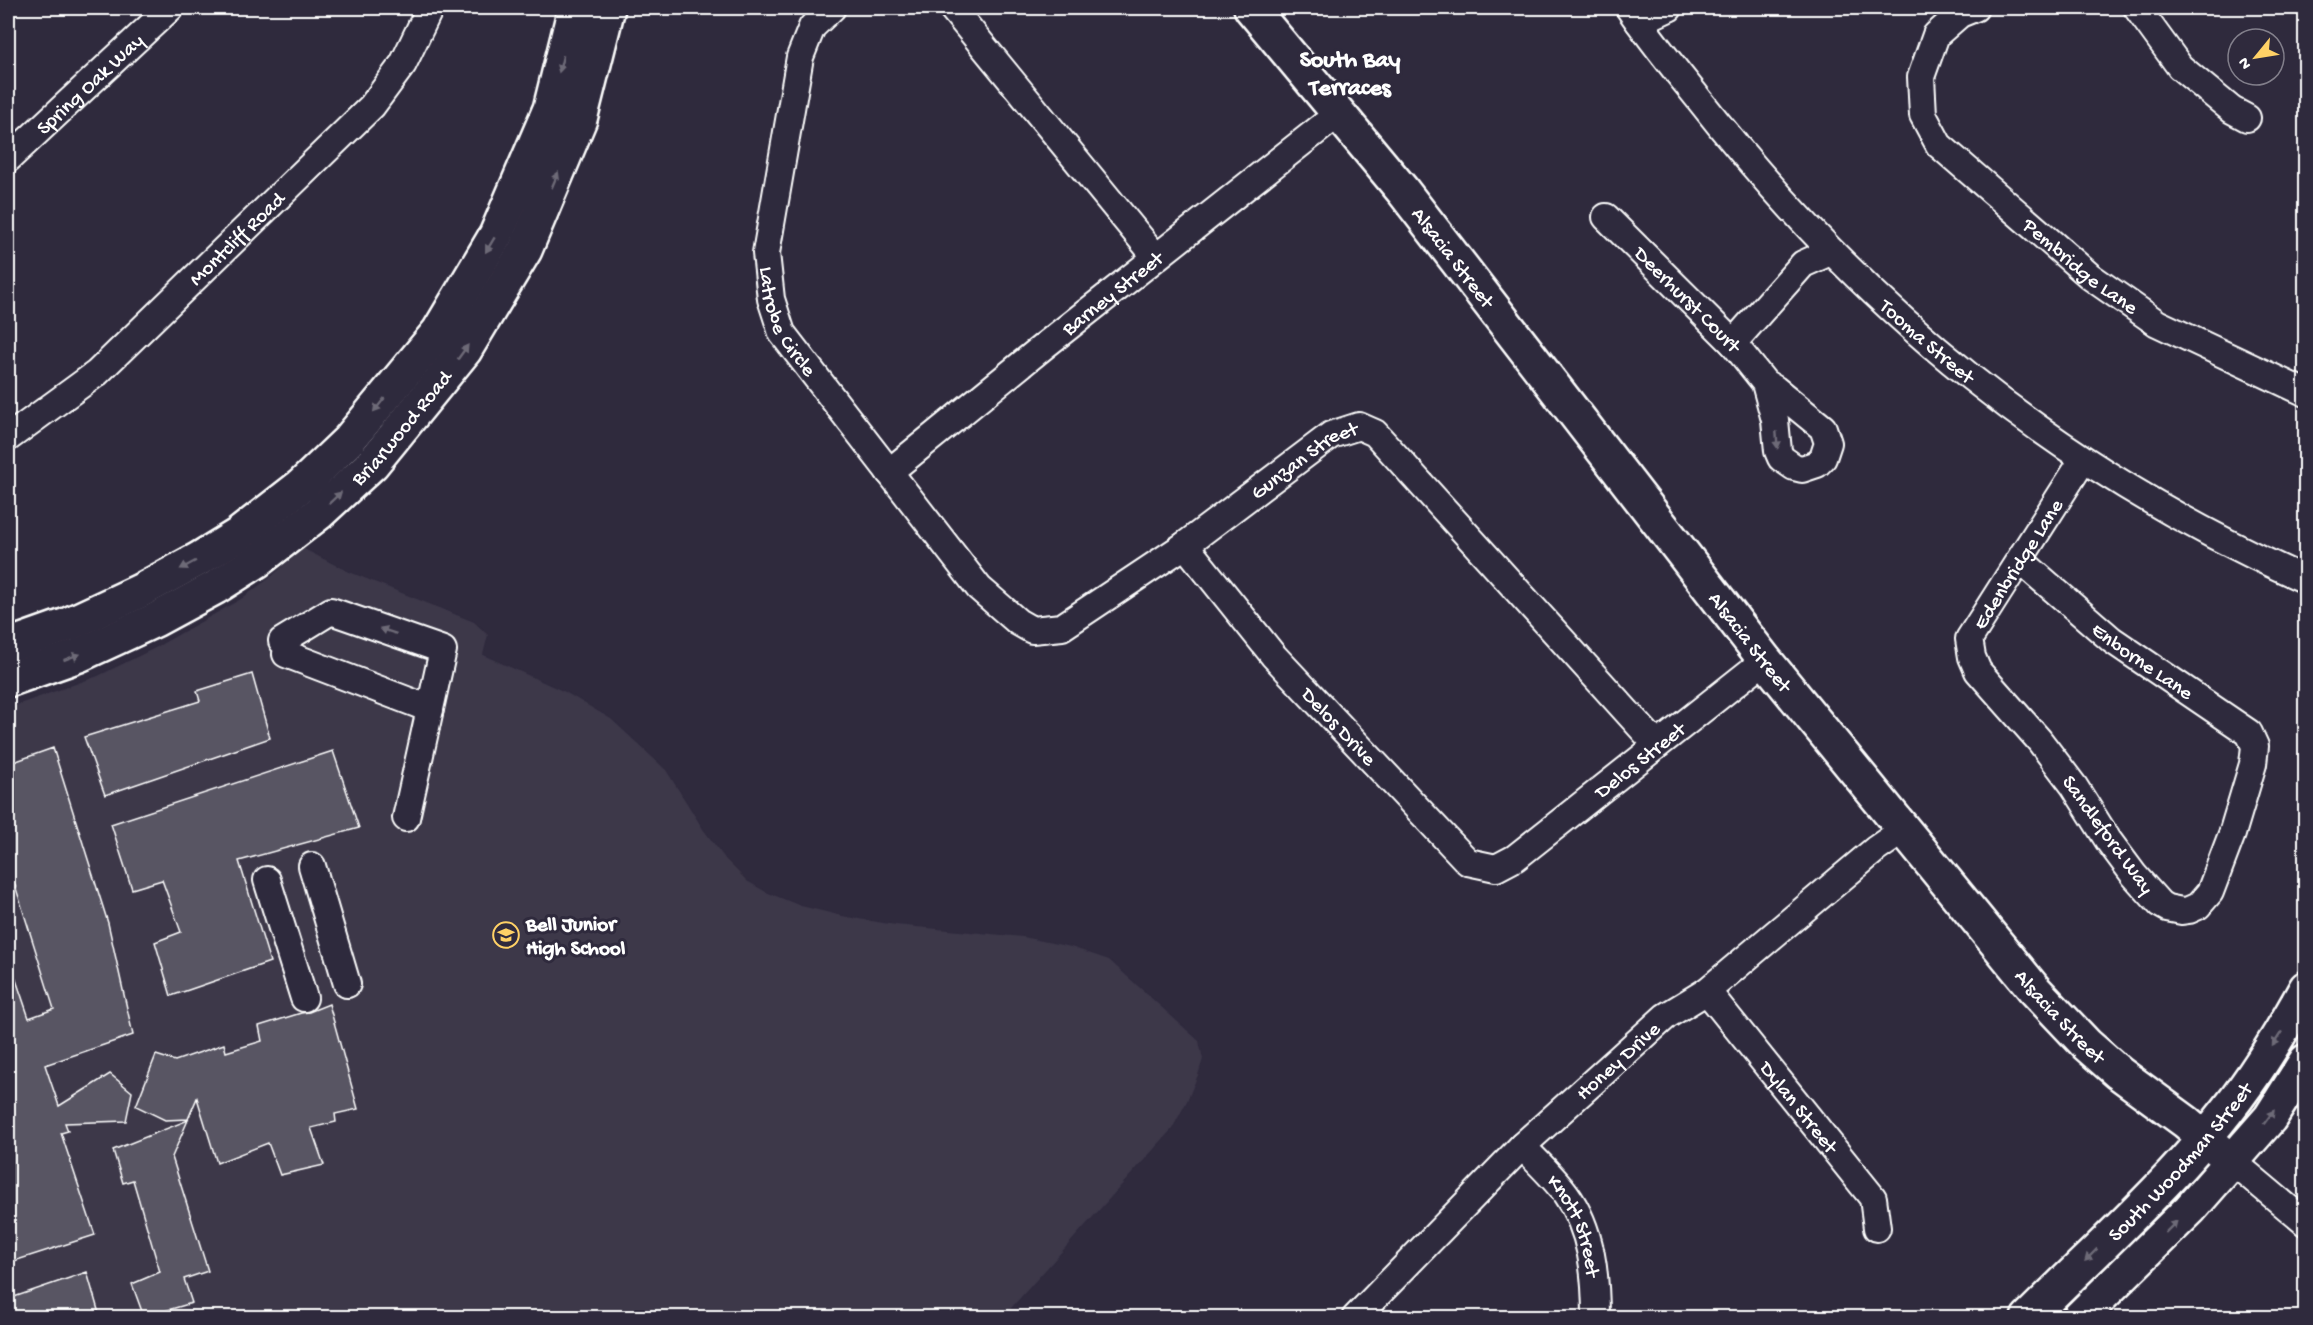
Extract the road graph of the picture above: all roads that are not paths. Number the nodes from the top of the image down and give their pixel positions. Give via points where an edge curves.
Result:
1 (170, 8) edge
2 (430, 8) edge
3 (575, 8) edge
4 (608, 8) edge
5 (832, 8) edge
6 (952, 8) edge
7 (1251, 8) edge
8 (1669, 8) edge
9 (1975, 8) edge
10 (2137, 8) edge
11 (1634, 15) edge
12 (1338, 114) junction
13 (2247, 118) dead end
14 (8, 159) edge
15 (1606, 217) dead end
16 (1830, 252) junction
17 (1156, 257) junction
18 (1733, 343) junction
19 (1765, 383) dead end
20 (2306, 393) edge
21 (8, 438) edge
22 (2083, 460) junction
23 (889, 472) junction
24 (304, 482) junction
25 (1185, 545) junction
26 (2020, 560) junction
27 (257, 561) junction
28 (2306, 580) edge
29 (979, 588) joint
30 (8, 646) edge
31 (1765, 660) junction
32 (1978, 672) joint
33 (8, 680) edge
34 (430, 709) junction
35 (1657, 745) junction
36 (2253, 764) joint
37 (406, 818) dead end
38 (1902, 831) junction
39 (1515, 858) joint
40 (312, 866) dead end
41 (267, 880) dead end
42 (347, 984) dead end
43 (2306, 988) edge
44 (1707, 991) junction
45 (304, 998) dead end
46 (2306, 1061) edge
47 (2205, 1138) junction
48 (1522, 1146) junction
49 (2232, 1161) junction
50 (2306, 1223) edge
51 (1877, 1228) dead end
52 (1355, 1317) edge
53 (1596, 1317) edge
54 (2028, 1317) edge
55 (2079, 1317) edge

1 - 14 street, Spring Oak Way
2 - 21 street, Montcliff Road via 403,64 372,106 96,373
3 -> 24 main road, Briarwood Road via 550,109 496,235 439,331 348,441
27 -> 4 main road, Briarwood Road via 319,513 372,464 465,350 525,250 580,119
5 - 23 street, Latrobe Circle via 812,27 801,57 766,253 771,299 782,333
6 - 17 street
7 - 12 main road, Alsacia Street
8 - 11 street
9 - 20 street, Pembridge Lane via 1960,14 1936,35 1921,76 1923,115 1939,145 2091,276 2157,323
10 - 13 street via 2180,67
11 - 16 street, Tooma Street via 1753,167
12 - 17 street, Barney Street
12 - 31 main road, Alsacia Street
15 - 18 street, Deerhurst Court
16 - 18 street via 1803,264
16 - 22 street, Tooma Street via 1877,298 1977,383
17 - 23 street, Barney Street
18 - 19 street, Deerhurst Court
22 - 26 street, Edenbridge Lane
22 - 28 street, Tooma Street via 2180,518
23 - 29 street, Latrobe Circle
24 - 27 main road via 299,510 254,546
24 -> 30 main road, Briarwood Road via 238,535 200,559 67,625
25 - 29 street, Gunzan Street via 1062,627 1032,630
25 - 35 street, Gunzan Street via 1331,435 1359,426 1375,433
25 - 39 street, Delos Drive via 1273,655 1467,862 1496,868
26 - 32 street, Edenbridge Lane via 1969,639
26 - 36 street, Enborne Lane via 2112,640 2249,733 2255,746
33 -> 27 main road, Briarwood Road via 79,655 154,620
31 - 35 street, Delos Street
31 - 38 main road, Alsacia Street
32 - 36 street, Sandleford Way via 2039,740 2134,875 2167,908 2189,910 2210,892
34 -> 34 street via 443,650 331,611 284,648
34 - 37 street
35 - 39 street, Delos Street
38 - 44 street, Honey Drive
38 - 47 main road, Alsacia Street via 2034,989 2087,1045
40 - 42 street
41 - 45 street
43 -> 47 main road, South Woodman Street via 2253,1076
44 - 48 street, Honey Drive via 1666,1016
44 - 51 street, Dylan Street via 1873,1198
49 -> 46 main road, South Woodman Street via 2270,1118
47 - 49 main road, Alsacia Street
47 -> 54 main road, South Woodman Street
48 - 52 street, Honey Drive
48 - 53 street, Knott Street via 1566,1193 1583,1223 1596,1279
49 - 50 street, Alsacia Street
55 -> 49 main road, South Woodman Street via 2190,1209

